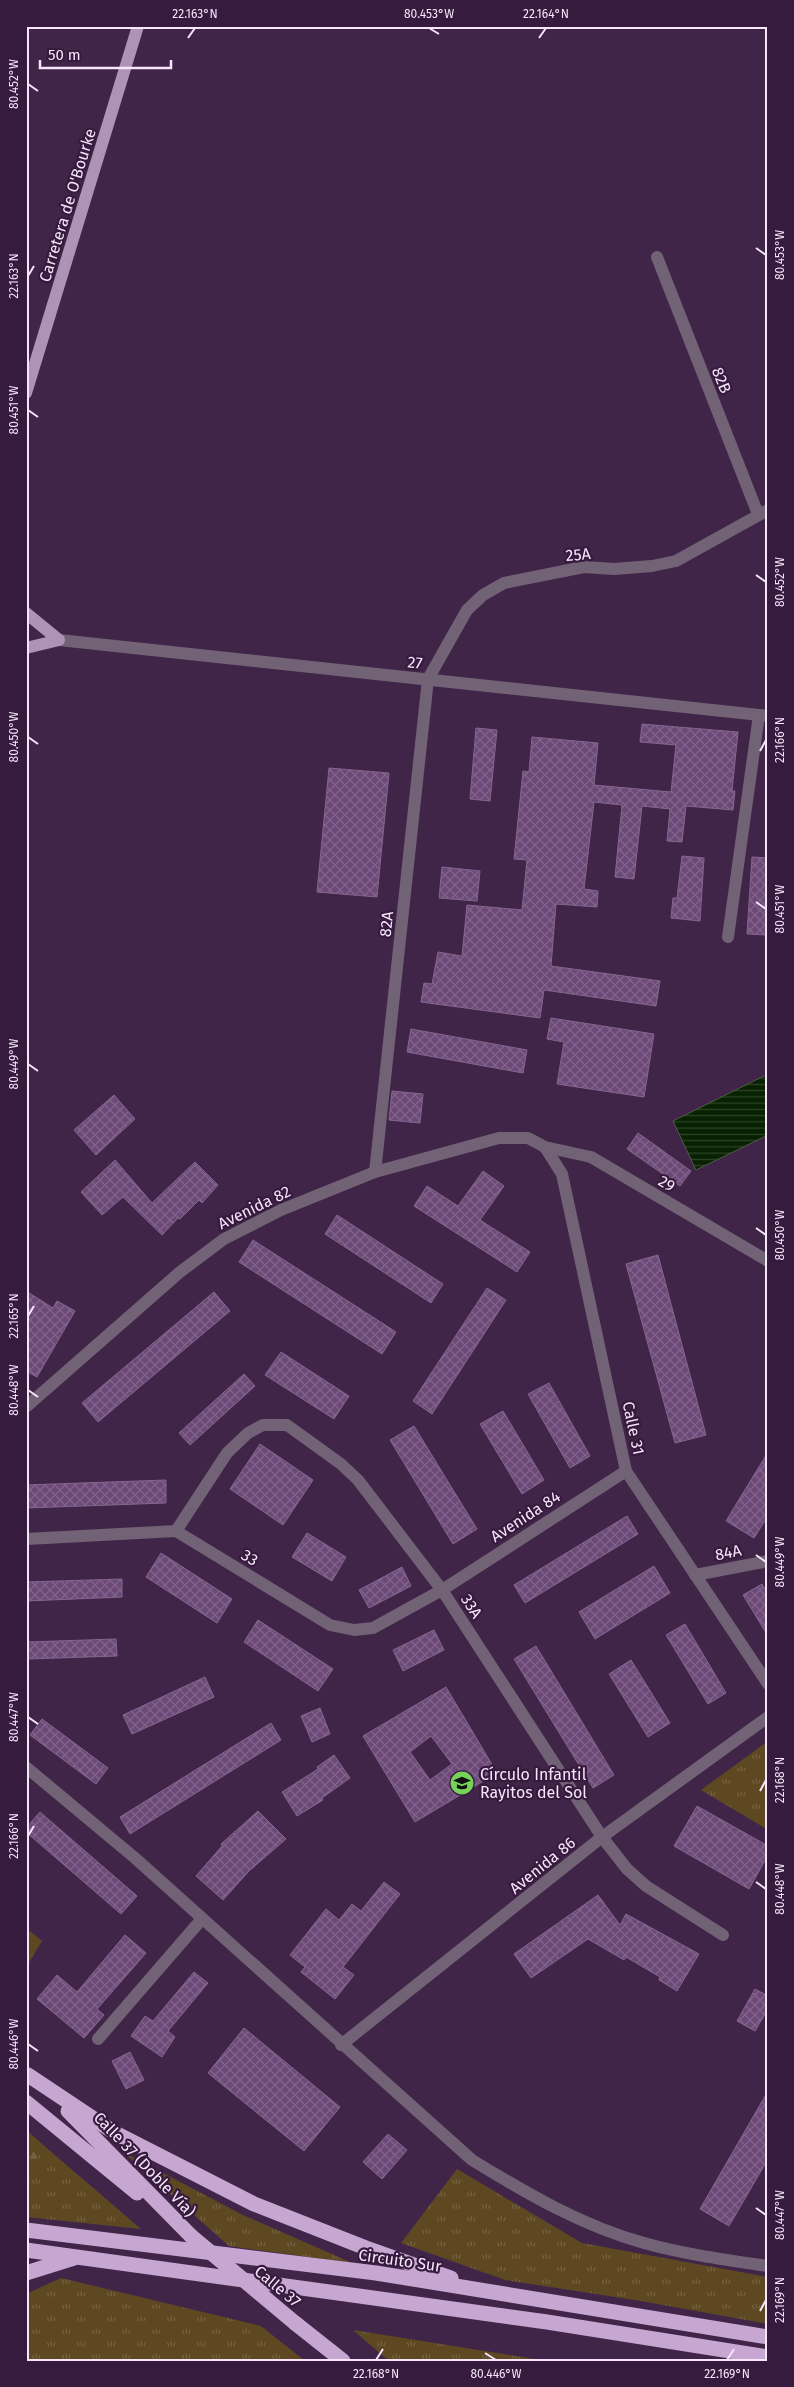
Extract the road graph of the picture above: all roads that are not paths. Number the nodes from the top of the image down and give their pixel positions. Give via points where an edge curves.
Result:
1 (138, 26) edge
2 (657, 257) dead end
3 (26, 392) edge
4 (763, 512) edge
5 (26, 613) edge
6 (59, 640) junction
7 (26, 648) edge
8 (428, 679) junction
9 (763, 715) edge
10 (728, 937) dead end
11 (545, 1147) junction
12 (375, 1172) junction
13 (768, 1261) edge
14 (26, 1408) edge
15 (626, 1470) junction
16 (176, 1531) junction
17 (26, 1539) edge
18 (768, 1561) edge
19 (695, 1576) junction
20 (442, 1590) junction
21 (768, 1684) edge
22 (768, 1717) edge
23 (26, 1767) edge
24 (602, 1837) junction
25 (201, 1920) junction
26 (723, 1935) dead end
27 (98, 2040) dead end
28 (341, 2045) junction
29 (27, 2074) edge
30 (26, 2102) edge
31 (26, 2230) edge
32 (191, 2236) junction
33 (26, 2250) edge
34 (80, 2257) junction
35 (768, 2266) edge
36 (26, 2273) edge
37 (490, 2291) junction
38 (768, 2338) edge
39 (768, 2357) edge
40 (343, 2361) edge

1 - 3 main road, Carretera de O'Bourke
2 - 4 street, 82B
4 - 8 street, 25A via 676,561 652,566 584,567 504,583 483,595 467,610
5 - 6 main road
6 - 7 main road
6 - 8 street, 27
8 - 9 street, 27
8 - 12 street, 82A
9 - 10 street
11 - 12 street, Avenida 82 via 528,1138 499,1138
11 - 13 street, 29 via 590,1157
11 - 15 street, Calle 31 via 562,1174
12 - 14 street, Avenida 82 via 281,1210 224,1239 180,1272
15 - 19 street, Calle 31
15 - 20 street, Avenida 84
16 - 17 street
16 - 20 street, 33 via 338,1627 354,1630 373,1628
16 - 20 street, 33A via 234,1446 263,1425 288,1424 358,1480
18 - 19 street, 84A
19 - 21 street, Calle 31
20 - 24 street, 33A
22 - 24 street, Avenida 86
23 - 25 street via 135,1858
24 - 26 street, 33A via 627,1869 646,1886
24 - 28 street, Avenida 86
25 - 27 street
25 - 28 street
28 - 35 street via 472,2160 565,2213 644,2243
29 - 32 highway, Calle 37 (Doble Vía) via 84,2125
29 - 37 highway via 115,2133 254,2204 366,2248
30 - 32 highway, Calle 37 (Doble Vía)
31 - 37 highway, Circuito Sur via 376,2273
32 - 40 highway, Calle 37, bridge
33 - 34 highway
34 - 36 highway
34 - 39 highway via 547,2322
37 - 38 highway, Circuito Sur

